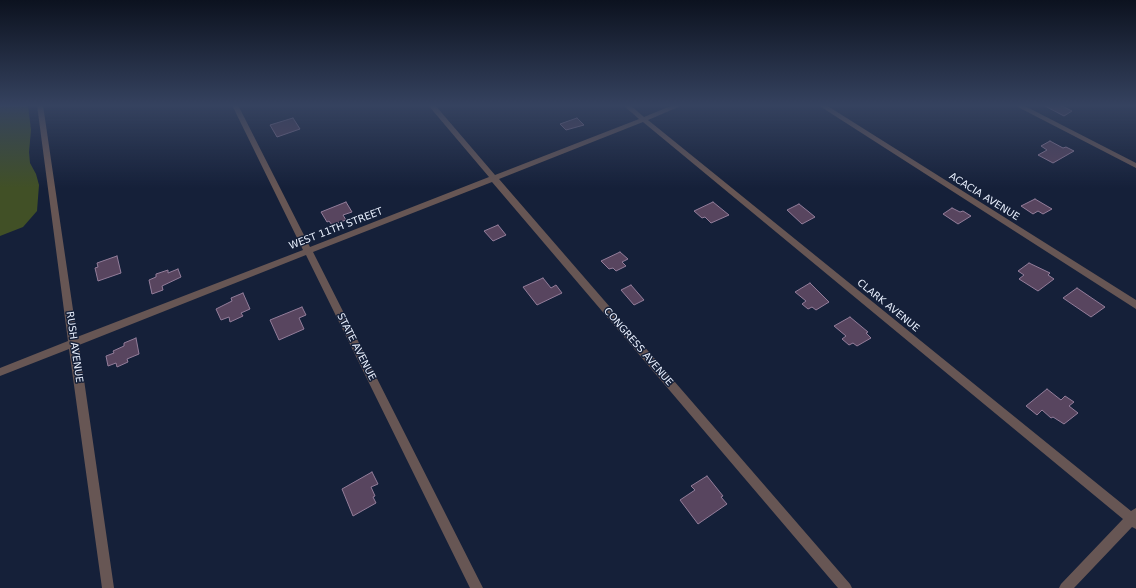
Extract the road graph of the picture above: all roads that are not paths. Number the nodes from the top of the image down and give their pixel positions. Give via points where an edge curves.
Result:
1 (44, 132) edge
2 (249, 132) edge
3 (454, 132) edge
4 (611, 132) edge
5 (658, 132) edge
6 (864, 132) edge
7 (1071, 132) edge
8 (1136, 166) edge
9 (494, 178) junction
10 (308, 251) junction
11 (1136, 305) edge
12 (74, 344) junction
13 (0, 372) edge
14 (1134, 519) edge
15 (108, 588) edge
16 (477, 588) edge
17 (846, 588) edge
18 (1065, 588) edge

1 - 12 street, RUSH AVENUE
2 - 10 street, STATE AVENUE
3 - 9 street, CONGRESS AVENUE
4 - 9 street, WEST 11TH STREET
5 - 14 street, CLARK AVENUE
6 - 11 street, ACACIA AVENUE
7 - 8 street
9 - 10 street, WEST 11TH STREET
9 - 17 street, CONGRESS AVENUE
10 - 12 street, WEST 11TH STREET
10 - 16 street, STATE AVENUE
12 - 13 street, WEST 11TH STREET
12 - 15 street, RUSH AVENUE
14 - 18 street

